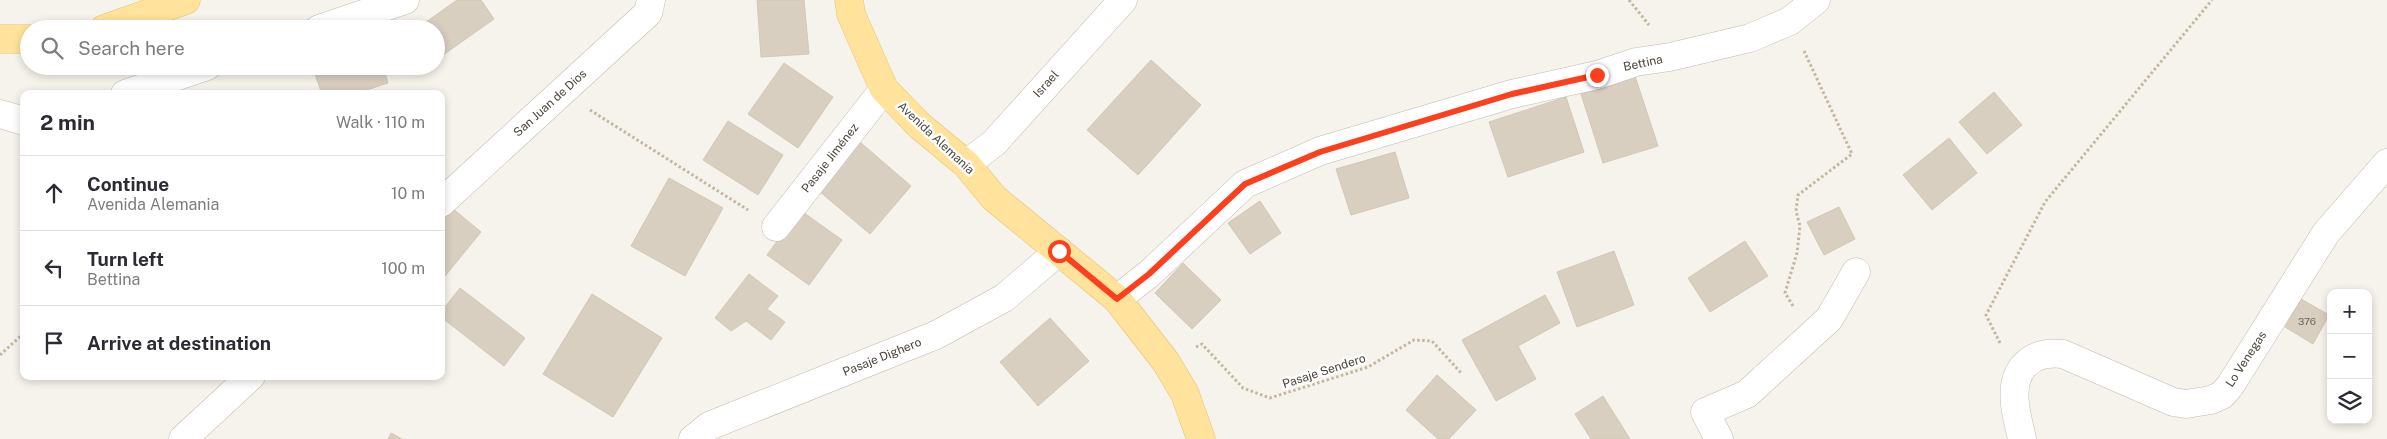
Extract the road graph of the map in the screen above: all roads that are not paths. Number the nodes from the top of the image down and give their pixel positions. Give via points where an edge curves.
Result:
1 (186, 0) edge
2 (405, 0) edge
3 (651, 0) edge
4 (849, 0) edge
5 (1122, 0) edge
6 (1816, 0) edge
7 (129, 20) edge
8 (346, 20) edge
9 (0, 39) edge
10 (20, 39) edge
11 (181, 75) edge
12 (884, 89) junction
13 (137, 90) edge
14 (0, 114) edge
15 (20, 120) edge
16 (2387, 163) edge
17 (966, 164) junction
18 (445, 199) edge
19 (776, 227) road end
20 (1059, 251) junction
21 (1856, 272) dead end
22 (1117, 299) junction
23 (247, 380) edge
24 (183, 439) edge
25 (692, 439) edge
26 (1201, 439) edge
27 (1719, 439) edge
28 (2022, 439) edge

1 - 7 main road
2 - 8 street
3 - 18 street, San Juan de Dios via 648,13
4 - 12 main road, Avenida Alemania via 851,14
5 - 17 street, Israel via 994,143
6 - 22 street, Bettina via 1790,20 1750,38 1636,62 1597,75 1512,94 1320,152 1245,184 1149,274
9 - 10 main road
11 - 13 street
12 - 17 main road, Avenida Alemania via 920,126
12 - 19 street, Pasaje Jiménez
14 - 15 street
16 - 28 street, Lo Venegas via 2326,233 2222,395 2198,403 2173,402 2063,354 2049,352 2036,355 2026,363 2018,380 2014,403
17 - 20 main road, Avenida Alemania via 994,198
20 - 22 main road, Avenida Alemania
20 - 25 street, Pasaje Dighero via 1004,298 936,335 710,426
21 - 27 street via 1829,319 1747,394 1705,412
22 - 26 main road, Avenida Alemania via 1166,362 1185,394
23 - 24 street

